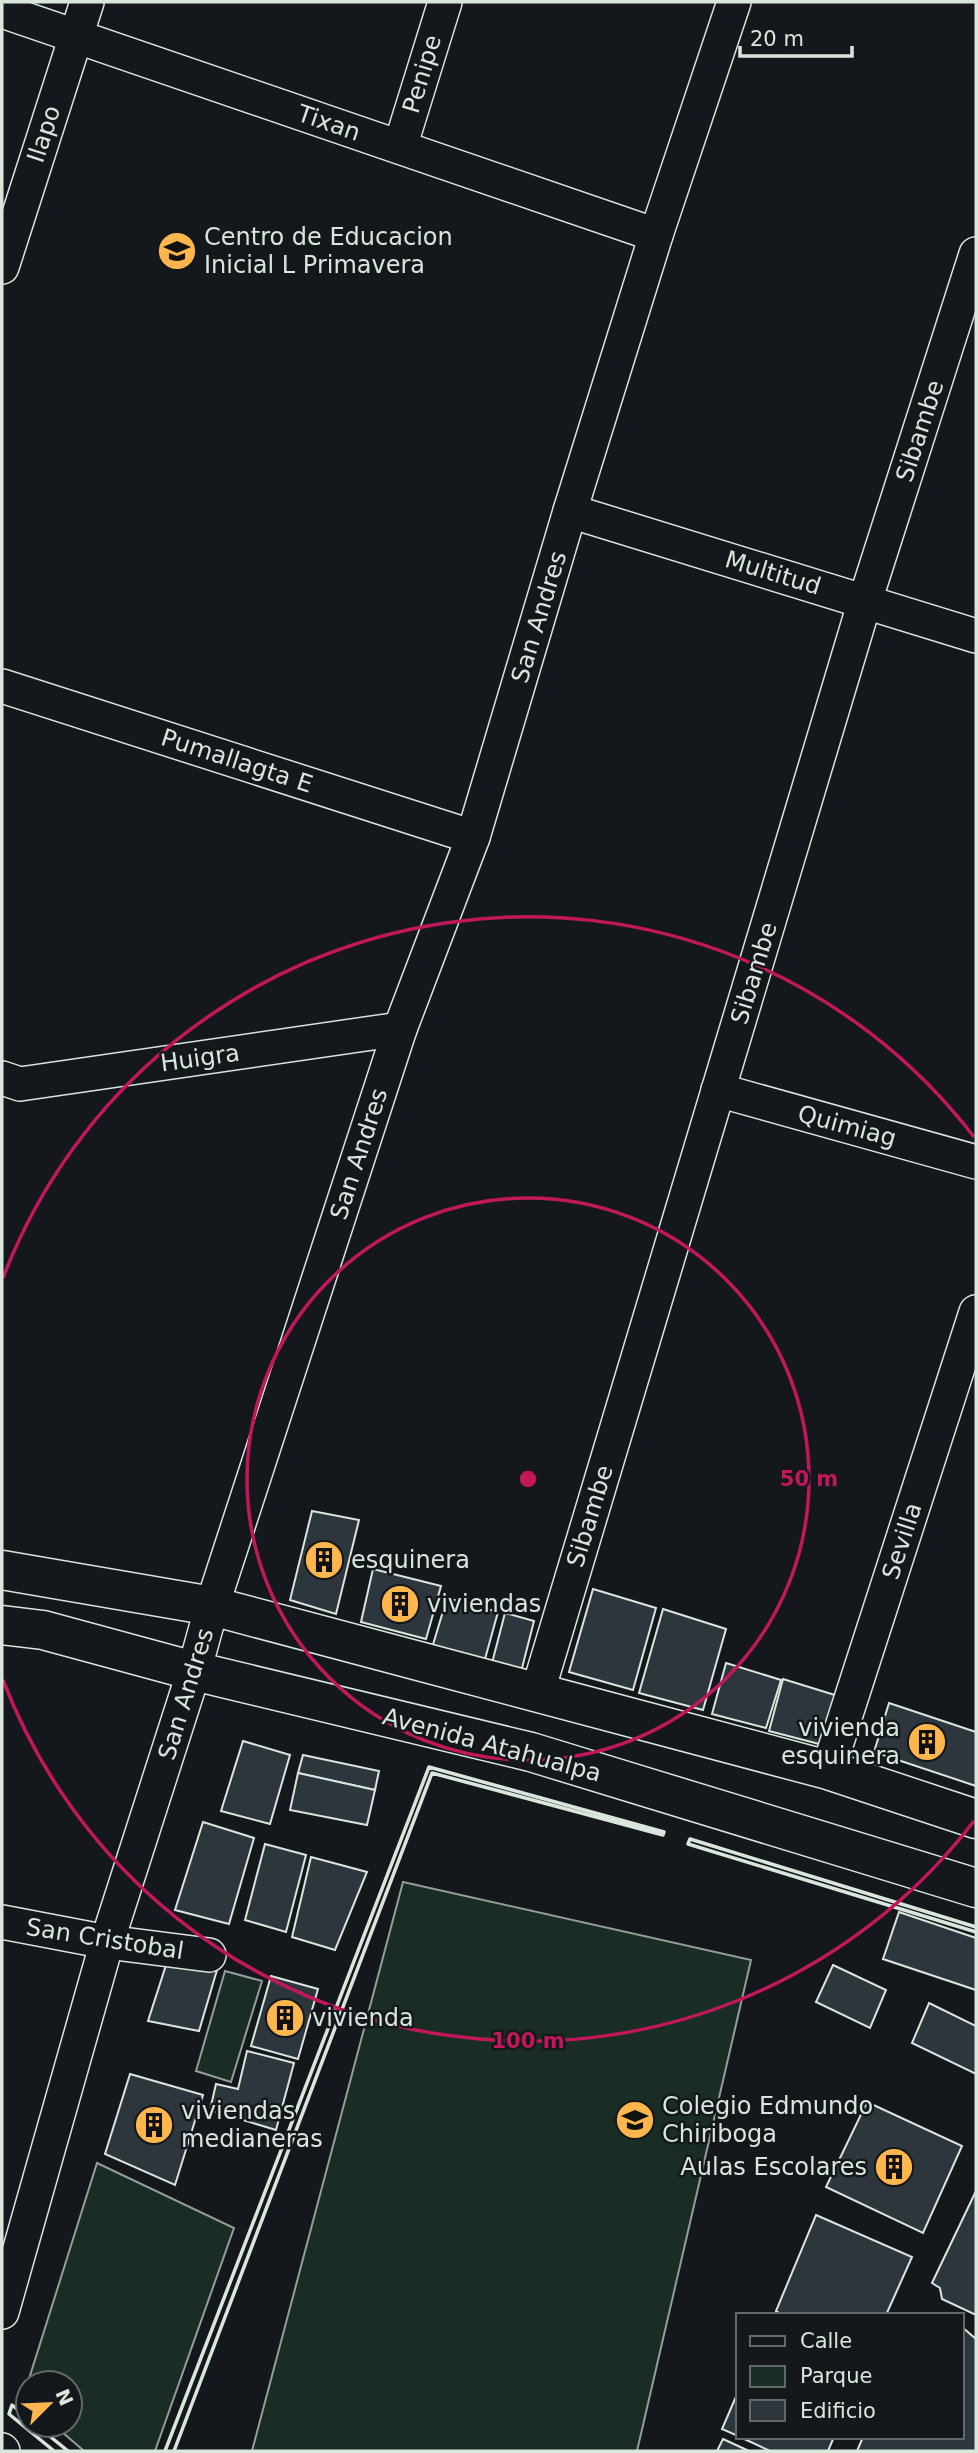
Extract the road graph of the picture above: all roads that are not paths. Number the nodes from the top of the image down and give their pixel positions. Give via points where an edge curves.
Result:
1 (88, 2) edge
2 (445, 2) edge
3 (734, 2) edge
4 (2, 11) edge
5 (76, 37) junction
6 (400, 147) junction
7 (656, 235) junction
8 (976, 254) edge
9 (2, 267) edge
10 (570, 511) junction
11 (865, 601) junction
12 (976, 636) edge
13 (2, 685) edge
14 (473, 837) junction
15 (400, 1029) junction
16 (8, 1087) edge
17 (719, 1090) junction
18 (976, 1162) edge
19 (976, 1312) edge
20 (2, 1570) edge
21 (212, 1606) junction
22 (2, 1625) edge
23 (194, 1671) junction
24 (537, 1694) junction
25 (828, 1770) junction
26 (976, 1819) edge
27 (976, 1888) edge
28 (2, 1922) edge
29 (107, 1942) junction
30 (209, 1955) dead end
31 (2, 2312) edge

1 - 5 street, Ilapo
2 - 6 street, Penipe
3 - 7 street, San Andres
4 - 5 street, Tixan
5 - 6 street, Tixan
5 - 9 street, Ilapo
6 - 7 street, Tixan
7 - 10 street, San Andres
8 - 11 street, Sibambe
10 - 11 street, Multitud
10 - 14 street, San Andres
11 - 12 street, Multitud
11 - 17 street, Sibambe
13 - 14 street, Pumallagta E
14 - 15 street, San Andres
15 - 16 street, Huigra
15 - 21 street, San Andres
17 - 18 street, Quimiag
17 - 24 street, Sibambe
19 - 25 street, Sevilla
20 - 21 main road
21 - 23 street, San Andres
21 - 24 main road
22 - 23 main road, Avenida Atahualpa via 43,1630
23 - 27 main road, Avenida Atahualpa via 531,1752
23 - 29 street, San Andres
24 - 25 main road
25 - 26 main road
28 - 29 street, San Cristobal
29 - 30 street, San Cristobal
29 - 31 street, San Andres

